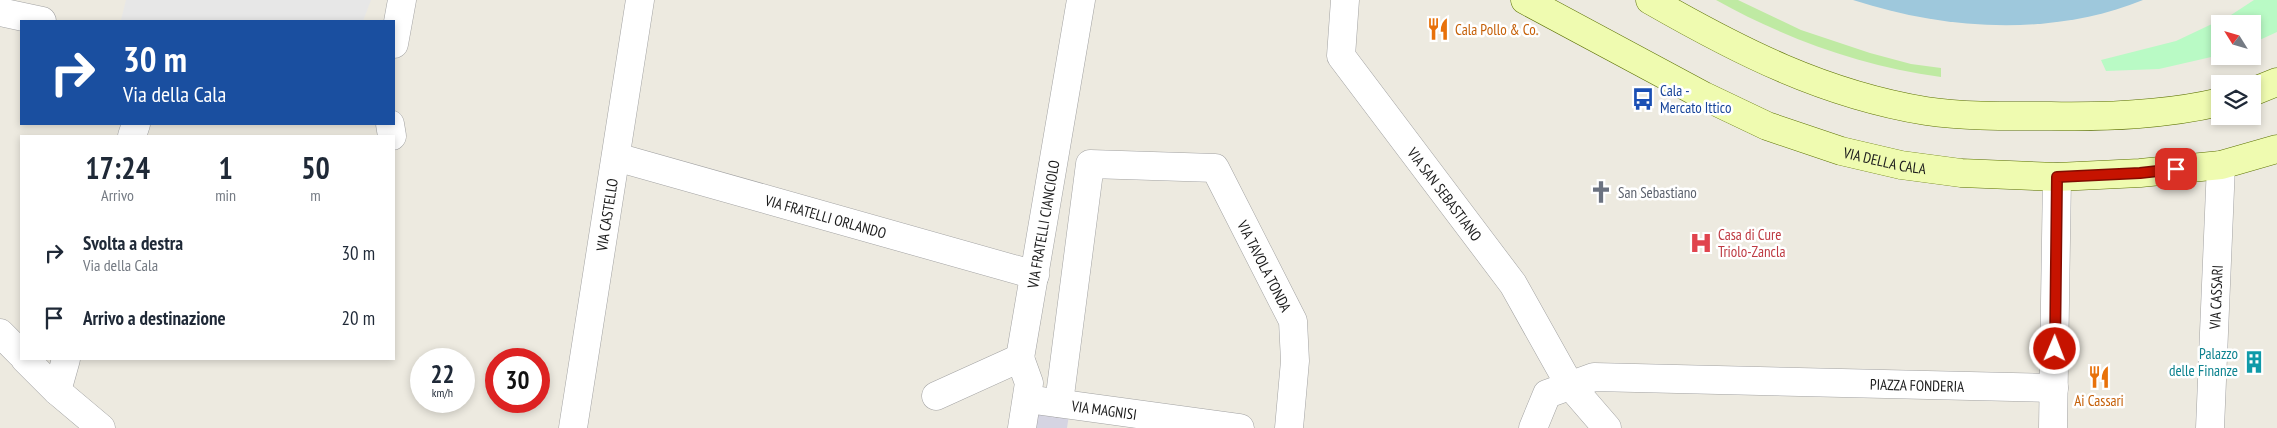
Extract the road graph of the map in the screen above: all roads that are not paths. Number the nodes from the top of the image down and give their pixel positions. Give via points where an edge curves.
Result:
1 (402, 0) edge
2 (640, 0) edge
3 (1080, 0) edge
4 (1344, 0) edge
5 (1525, 0) edge
6 (1650, 0) edge
7 (0, 12) edge
8 (37, 20) edge
9 (395, 38) edge
10 (2277, 82) edge
11 (2261, 88) edge
12 (2211, 104) edge
13 (2277, 149) edge
14 (616, 157) junction
15 (2232, 162) junction
16 (2277, 165) edge
17 (2057, 177) junction
18 (1034, 275) junction
19 (0, 332) edge
20 (20, 353) edge
21 (1020, 358) junction
22 (26, 360) edge
23 (66, 360) edge
24 (1569, 384) junction
25 (2054, 388) junction
26 (57, 391) junction
27 (936, 396) dead end
28 (1027, 399) junction
29 (1059, 403) junction
30 (100, 428) edge
31 (573, 428) edge
32 (1022, 428) edge
33 (1240, 428) edge
34 (1289, 428) edge
35 (1533, 428) edge
36 (1607, 428) edge
37 (2053, 428) edge
38 (2210, 428) edge

1 - 9 street
2 - 14 street, VIA CASTELLO
3 - 18 street, VIA FRATELLI CIANCIOLO
4 - 24 street, VIA SAN SEBASTIANO via 1341,56 1514,284
5 - 17 main road, VIA DELLA CALA via 1704,96 1767,126 1841,151 1901,165 1961,173
6 - 12 main road via 1737,49 1782,69 1824,85 1926,111 1975,116 2092,117 2187,110
7 - 8 street
10 - 11 main road
13 - 15 main road, VIA DELLA CALA
14 - 18 street, VIA FRATELLI ORLANDO
14 - 31 street, VIA CASTELLO
15 - 16 street
15 - 17 main road, VIA DELLA CALA via 2140,173
15 - 38 street, VIA CASSARI
17 - 25 street
18 - 21 street, VIA FRATELLI CIANCIOLO
19 - 20 street
21 - 27 street
21 - 28 street via 1029,384
22 - 26 street
23 - 26 street
24 - 25 street, PIAZZA FONDERIA via 1594,377
24 - 35 street, PIAZZA FONDERIA via 1546,394
24 - 36 street, VIA SAN SEBASTIANO
25 - 37 street
26 - 30 street
28 - 29 street, VIA MAGNISI
28 - 32 street
29 - 33 street, VIA MAGNISI
29 - 34 street, VIA TAVOLA TONDA via 1090,164 1215,168 1293,321 1295,361

